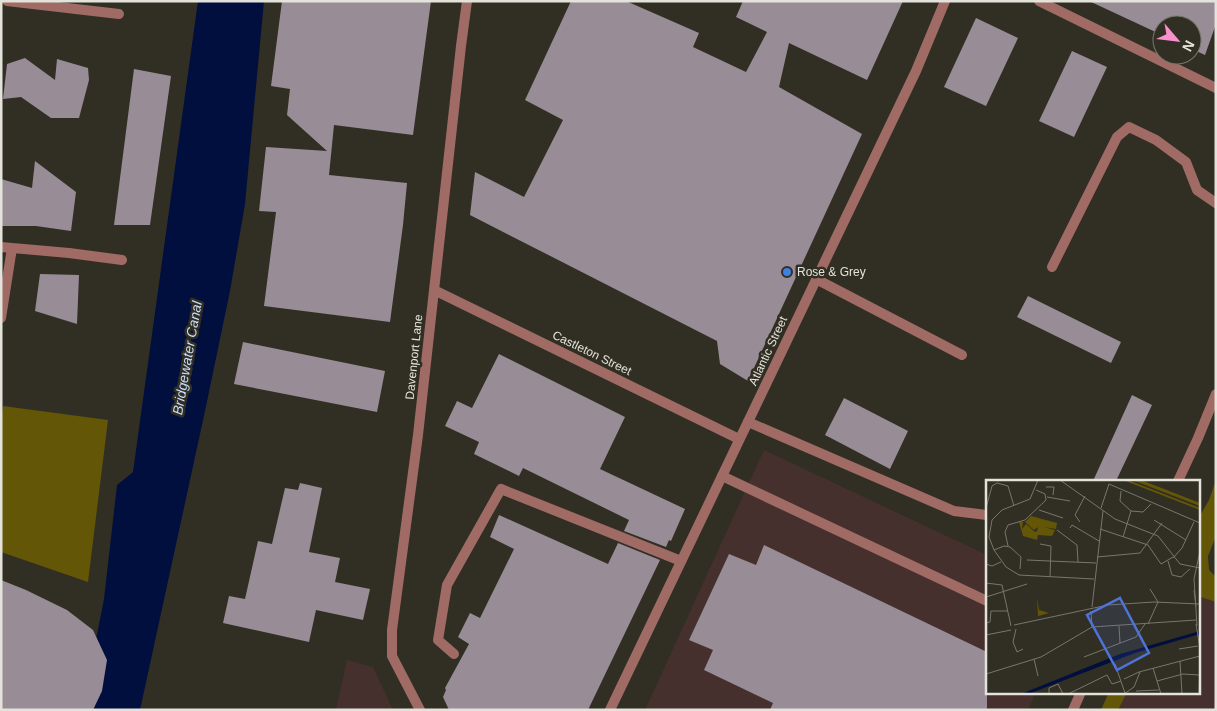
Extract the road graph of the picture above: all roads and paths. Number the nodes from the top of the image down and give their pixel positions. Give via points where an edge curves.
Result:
1 (7, 1) edge
2 (467, 1) edge
3 (945, 1) edge
4 (1039, 1) edge
5 (119, 14) dead end
6 (1216, 88) edge
7 (1216, 203) edge
8 (1, 247) edge
9 (12, 248) junction
10 (122, 260) dead end
11 (1052, 267) dead end
12 (816, 279) junction
13 (434, 290) junction
14 (1, 318) edge
15 (962, 355) dead end
16 (1216, 394) edge
17 (748, 422) junction
18 (739, 439) junction
19 (722, 476) junction
20 (1178, 480) edge
21 (986, 515) edge
22 (681, 561) junction
23 (986, 600) edge
24 (454, 654) dead end
25 (1080, 694) edge
26 (420, 710) edge
27 (610, 710) edge
28 (1073, 710) edge

1 - 5 street
2 - 13 street, Davenport Lane
3 - 12 street, Atlantic Street via 916,71
4 - 6 street
7 - 11 street via 1198,190 1186,162 1156,140 1129,127 1117,137
8 - 9 street
9 - 10 street
9 - 14 street
12 - 15 street
12 - 17 street, Atlantic Street
13 - 18 street, Castleton Street
13 - 26 street, Davenport Lane via 392,630 392,656
16 - 20 street
17 - 18 street, Atlantic Street
17 - 21 street via 954,511
18 - 19 street, Atlantic Street
19 - 22 street, Atlantic Street
19 - 23 street
22 - 24 street via 500,490 448,585 438,640
22 - 27 street, Atlantic Street
25 - 28 street

